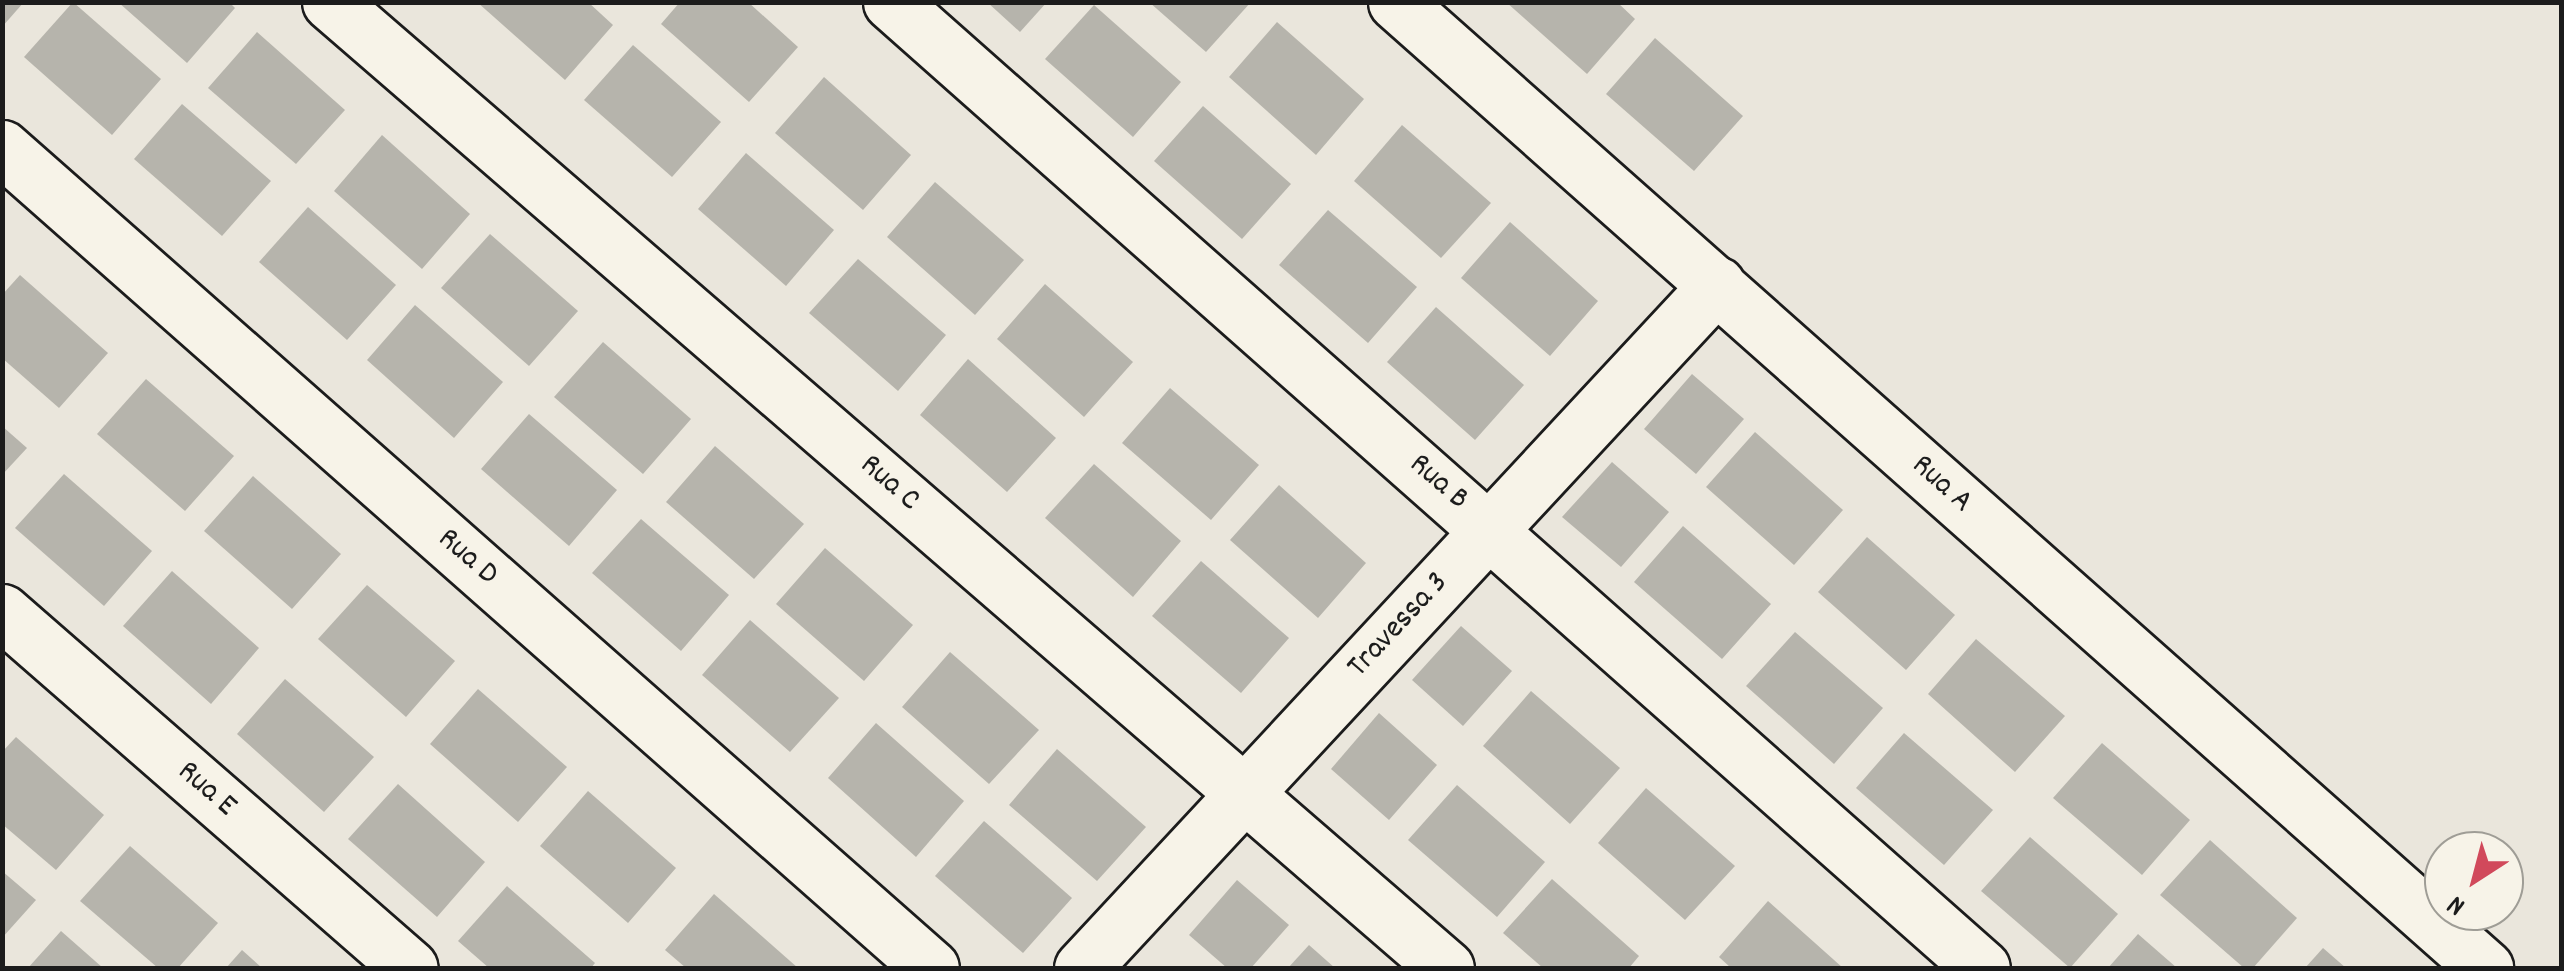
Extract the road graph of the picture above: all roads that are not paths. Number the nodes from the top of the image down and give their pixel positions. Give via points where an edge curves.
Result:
1 (330, 2) edge
2 (891, 2) edge
3 (1396, 2) edge
4 (2, 148) edge
5 (1717, 285) junction
6 (1489, 528) junction
7 (2, 612) edge
8 (1245, 792) junction
9 (410, 968) edge
10 (931, 968) edge
11 (1082, 968) edge
12 (1446, 968) edge
13 (1982, 968) edge
14 (2485, 968) edge

1 - 8 street, Rua C
2 - 6 street, Rua B
3 - 5 street, Rua A
4 - 10 street, Rua D
5 - 6 street, Travessa 3
5 - 14 street, Rua A
6 - 8 street, Travessa 3
6 - 13 street, Rua B
7 - 9 street, Rua E
8 - 11 street, Travessa 3
8 - 12 street, Rua C

